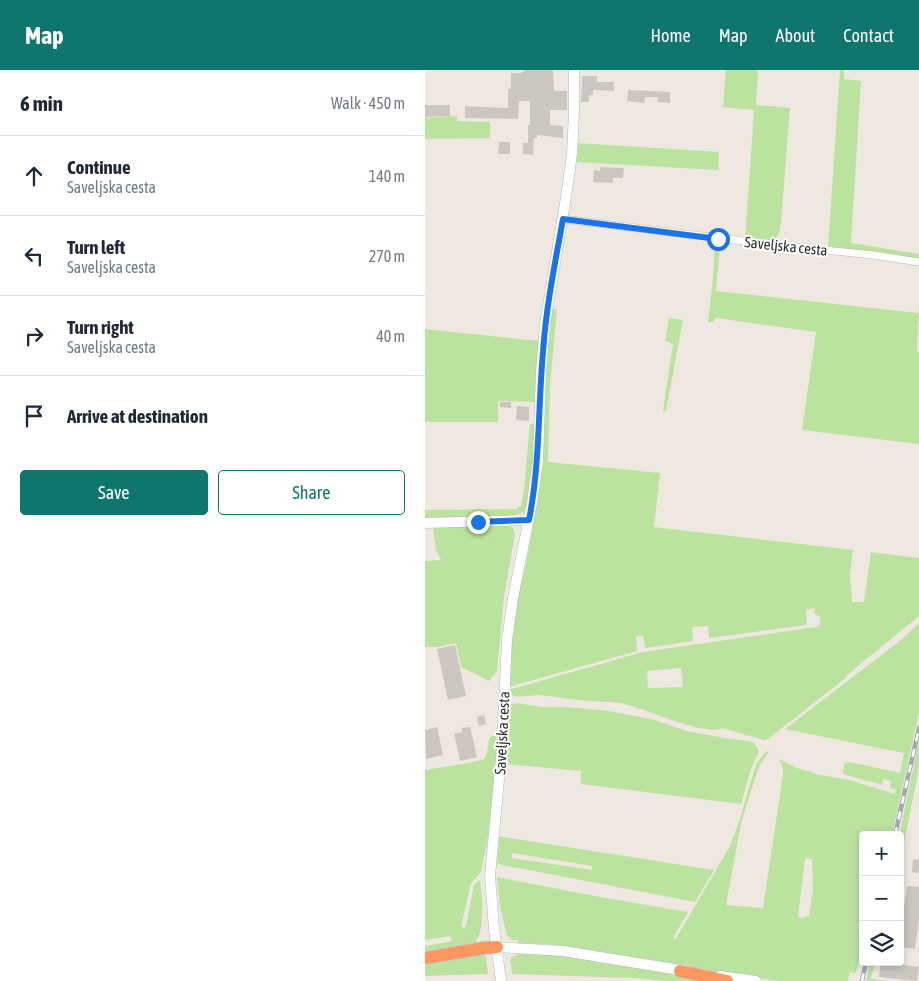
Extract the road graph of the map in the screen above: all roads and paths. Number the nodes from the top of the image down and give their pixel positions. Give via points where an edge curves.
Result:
1 (574, 70) edge
2 (563, 219) junction
3 (919, 262) edge
4 (529, 520) junction
5 (425, 523) edge
6 (497, 947) junction
7 (425, 958) edge
8 (680, 971) junction
9 (501, 981) edge
10 (727, 981) edge
11 (755, 981) edge

1 - 2 street, Saveljska cesta via 573,136
2 - 3 street, Saveljska cesta
2 - 4 street, Saveljska cesta via 545,331 538,461
4 - 5 street
4 - 6 street, Saveljska cesta via 506,651 503,747 491,862
6 - 7 highway
6 - 8 street via 563,951
6 - 9 street, Saveljska cesta
8 - 10 highway
8 - 11 street

